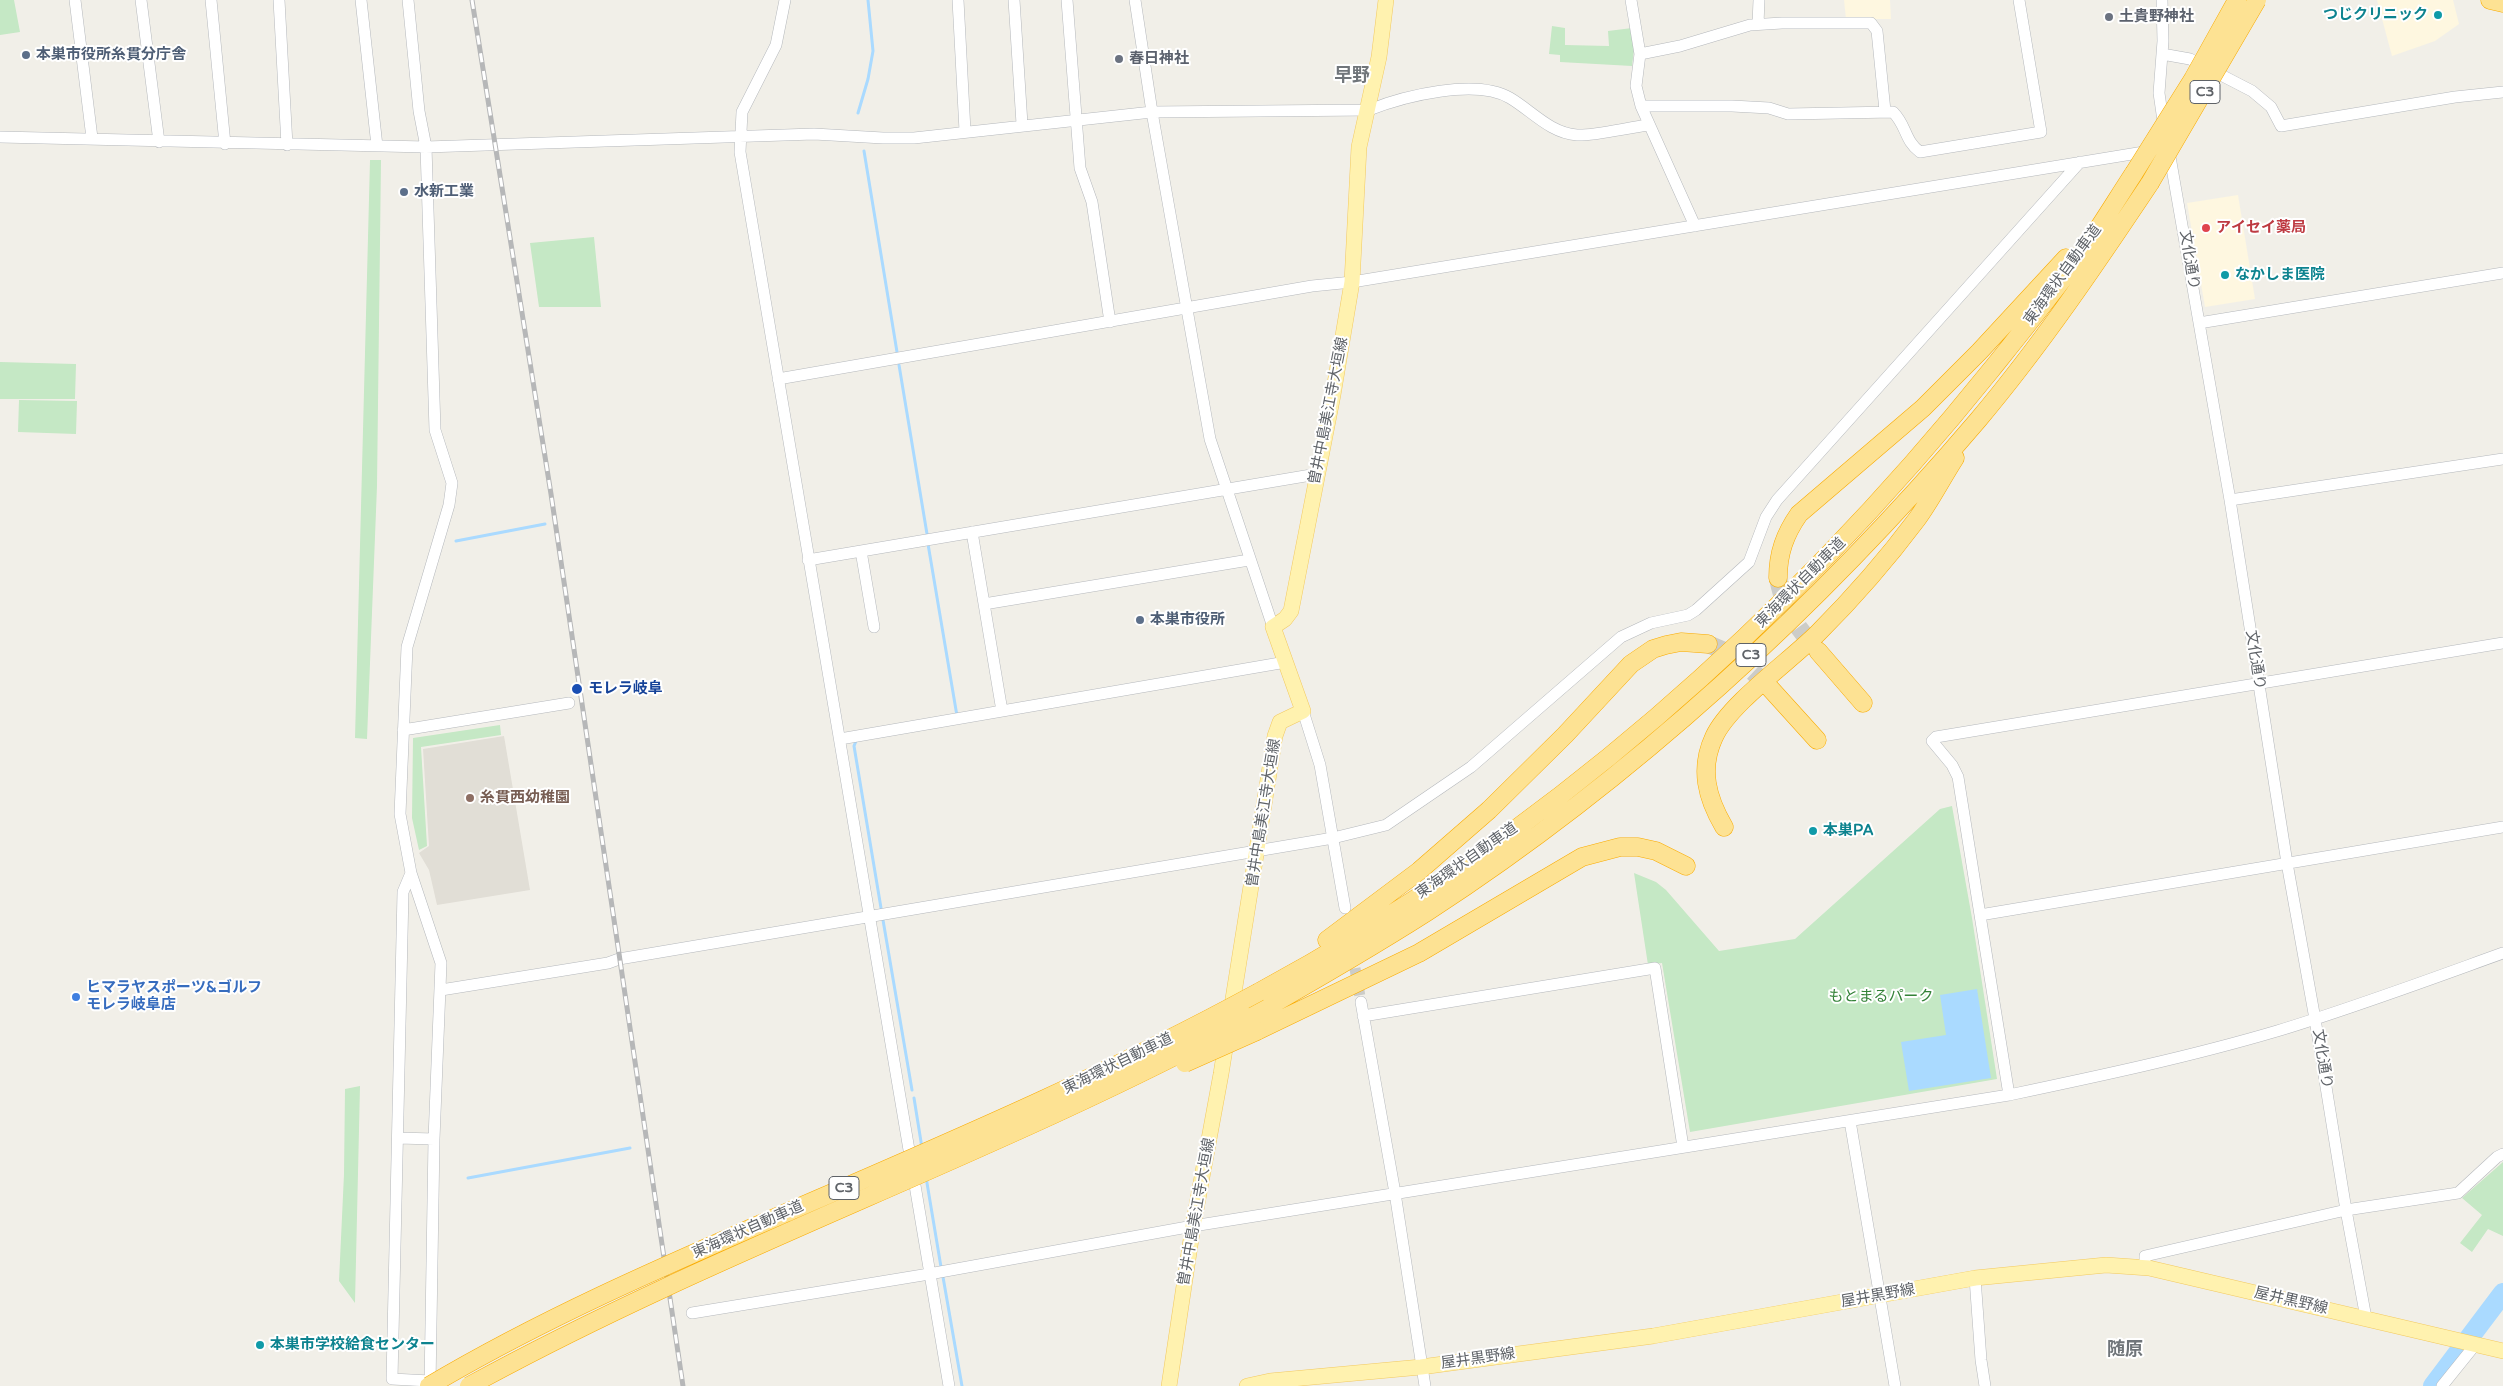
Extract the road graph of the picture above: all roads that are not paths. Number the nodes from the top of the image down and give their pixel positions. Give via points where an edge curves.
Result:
1 (75, 0) edge
2 (141, 0) edge
3 (211, 0) edge
4 (279, 0) edge
5 (361, 0) edge
6 (408, 0) edge
7 (785, 0) edge
8 (958, 0) edge
9 (1014, 0) edge
10 (1067, 0) edge
11 (1135, 0) edge
12 (1386, 0) edge
13 (1631, 0) edge
14 (1759, 0) edge
15 (2019, 0) edge
16 (2162, 0) edge
17 (2237, 0) edge
18 (2258, 0) edge
19 (2490, 0) edge
20 (2503, 3) edge
21 (1758, 24) junction
22 (1640, 54) junction
23 (2162, 54) junction
24 (2503, 92) edge
25 (1641, 106) junction
26 (1369, 110) junction
27 (1885, 111) junction
28 (1152, 112) junction
29 (1077, 119) junction
30 (1022, 124) junction
31 (1649, 125) junction
32 (965, 132) junction
33 (740, 136) junction
34 (0, 137) edge
35 (92, 138) junction
36 (159, 142) junction
37 (225, 144) junction
38 (287, 144) junction
39 (377, 146) junction
40 (426, 147) junction
41 (2168, 148) junction
42 (2080, 162) junction
43 (2113, 206) junction
44 (1695, 226) junction
45 (2503, 273) edge
46 (1352, 282) junction
47 (1185, 309) junction
48 (1110, 322) junction
49 (2199, 323) junction
50 (778, 379) junction
51 (1979, 419) junction
52 (2503, 459) edge
53 (1317, 474) junction
54 (1225, 488) junction
55 (2230, 500) junction
56 (972, 532) junction
57 (861, 551) junction
58 (808, 560) junction
59 (1249, 560) junction
60 (1778, 578) tunnel mouth
61 (984, 604) junction
62 (874, 627) dead end
63 (1273, 627) junction
64 (2503, 643) edge
65 (1708, 644) tunnel mouth
66 (1818, 651) tunnel mouth
67 (1286, 662) junction
68 (2258, 684) junction
69 (1770, 687) tunnel mouth
70 (569, 703) dead end
71 (1863, 703) dead end
72 (1002, 711) junction
73 (1303, 711) junction
74 (404, 730) junction
75 (840, 739) junction
76 (1817, 740) dead end
77 (1724, 827) dead end
78 (2503, 827) edge
79 (1333, 838) junction
80 (1257, 851) junction
81 (2287, 863) junction
82 (1686, 866) dead end
83 (411, 874) junction
84 (1345, 908) dead end
85 (1980, 915) junction
86 (868, 916) junction
87 (2503, 953) edge
88 (441, 990) junction
89 (1259, 992) junction
90 (1361, 1002) tunnel mouth
91 (1363, 1016) junction
92 (2316, 1019) junction
93 (1254, 1024) junction
94 (2008, 1095) junction
95 (1850, 1121) junction
96 (398, 1138) junction
97 (434, 1140) junction
98 (1683, 1147) junction
99 (2503, 1154) edge
100 (1395, 1193) junction
101 (2346, 1210) junction
102 (1192, 1226) junction
103 (2145, 1268) junction
104 (929, 1274) junction
105 (1976, 1278) junction
106 (1879, 1296) junction
107 (692, 1313) dead end
108 (2366, 1318) junction
109 (2475, 1345) junction
110 (2503, 1351) edge
111 (1421, 1367) junction
112 (1326, 1381) edge
113 (430, 1384) edge
114 (469, 1386) edge
115 (949, 1386) edge
116 (1169, 1386) edge
117 (1247, 1386) edge
118 (1425, 1386) edge
119 (1896, 1386) edge
120 (1985, 1386) edge
121 (2442, 1386) edge

1 - 35 street
2 - 36 street
3 - 37 street
4 - 38 street
5 - 39 street
6 - 40 street via 419,111
7 - 33 street via 776,45 742,112
8 - 32 street
9 - 30 street
10 - 29 street
11 - 28 street
12 - 26 main road, 曽井中島美江寺大垣線
13 - 22 street
14 - 21 street
15 - 27 street via 2041,132 1920,152 1911,145 1901,120 1893,112
16 - 23 street, 文化通り
17 - 43 highway, 東海環状自動車道 / C3, bridge via 2193,80
18 - 51 highway, 東海環状自動車道 / C3, bridge via 2150,183 2090,272
19 - 20 highway
21 - 22 street
21 - 27 street via 1872,23 1877,32
22 - 25 street via 1636,86
23 - 24 street via 2190,59 2252,91 2271,107 2281,126
23 - 41 street, 文化通り via 2159,93
25 - 27 street via 1769,108 1788,114
25 - 31 street
26 - 28 street
26 - 31 street via 1398,98 1479,89 1509,97 1551,127 1577,135
26 - 46 main road, 曽井中島美江寺大垣線 via 1359,147
28 - 29 street
28 - 47 street
29 - 30 street
29 - 48 street via 1080,168 1092,202
30 - 32 street
31 - 44 street
32 - 33 street via 907,138 814,134
33 - 40 street
33 - 50 street
34 - 35 street
35 - 36 street
36 - 37 street
37 - 38 street
38 - 39 street
39 - 40 street
40 - 74 street via 435,430 452,484 449,505 406,648
41 - 42 street
41 - 49 street, 文化通り
42 - 44 street
42 - 79 street via 1777,500 1766,517 1749,562 1688,615 1651,623 1621,637 1471,767 1386,825
43 - 60 highway via 1952,379 1876,450 1799,514 1782,547
43 - 89 highway, 東海環状自動車道 / C3 via 2077,260 2023,330 1902,478 1762,622 1687,691 1614,751 1466,864
44 - 46 street
45 - 49 street
46 - 47 street
46 - 53 main road, 曽井中島美江寺大垣線
47 - 48 street
47 - 54 street via 1204,410
48 - 50 street
49 - 55 street, 文化通り
50 - 58 street
51 - 77 highway via 1918,518 1885,558 1819,632 1740,704 1714,736 1705,768 1706,784
51 - 93 highway, 東海環状自動車道 / C3 via 1836,574 1691,711 1520,847
52 - 55 street
53 - 54 street
53 - 63 main road, 曽井中島美江寺大垣線 via 1291,611
54 - 56 street
54 - 59 street
55 - 68 street, 文化通り
56 - 57 street
56 - 61 street
57 - 58 street
57 - 62 street
58 - 75 street
59 - 61 street
59 - 63 street
61 - 72 street
63 - 67 main road
64 - 68 street
65 - 89 highway via 1666,644 1636,660 1541,760 1453,842 1411,878
66 - 71 highway
67 - 72 street
67 - 73 main road
68 - 81 street, 文化通り
68 - 85 street via 1932,741 1952,765 1958,778
69 - 76 highway
70 - 74 street
72 - 75 street
73 - 79 street via 1320,765
73 - 80 main road, 曽井中島美江寺大垣線 via 1280,722 1275,736
74 - 83 street via 400,814
75 - 86 street
78 - 81 street
79 - 80 street
79 - 84 street
80 - 86 street
80 - 102 main road, 曽井中島美江寺大垣線 via 1221,1074
81 - 85 street
81 - 92 street, 文化通り
82 - 93 highway via 1656,851 1638,847 1620,847 1582,857 1368,980
83 - 88 street via 441,963
83 - 96 street via 403,892
85 - 94 street
86 - 88 street
86 - 104 street
87 - 92 street
88 - 97 street
89 - 113 highway, 東海環状自動車道 / C3, bridge via 1159,1045 1043,1100 594,1300
90 - 91 street
91 - 98 street via 1655,968
91 - 100 street
92 - 94 street via 2135,1069
92 - 101 street, 文化通り
93 - 114 highway, 東海環状自動車道 / C3, bridge via 695,1274
94 - 95 street
95 - 98 street
95 - 106 street
96 - 97 street
96 - 113 street via 392,1379
97 - 113 street
98 - 100 street
99 - 101 street via 2458,1193
100 - 102 street
100 - 111 street
101 - 103 street via 2145,1256
101 - 108 street, 文化通り
102 - 104 street
102 - 116 main road, 曽井中島美江寺大垣線
103 - 105 main road, 屋井黒野線 via 2106,1265
103 - 108 main road, 屋井黒野線
104 - 107 street
104 - 115 street
105 - 106 main road, 屋井黒野線
105 - 120 street
106 - 111 main road, 屋井黒野線 via 1653,1336
106 - 119 street
108 - 109 main road, 屋井黒野線
109 - 110 main road, 屋井黒野線
109 - 121 street
111 - 112 main road, 屋井黒野線
111 - 118 street
112 - 117 main road, 屋井黒野線

